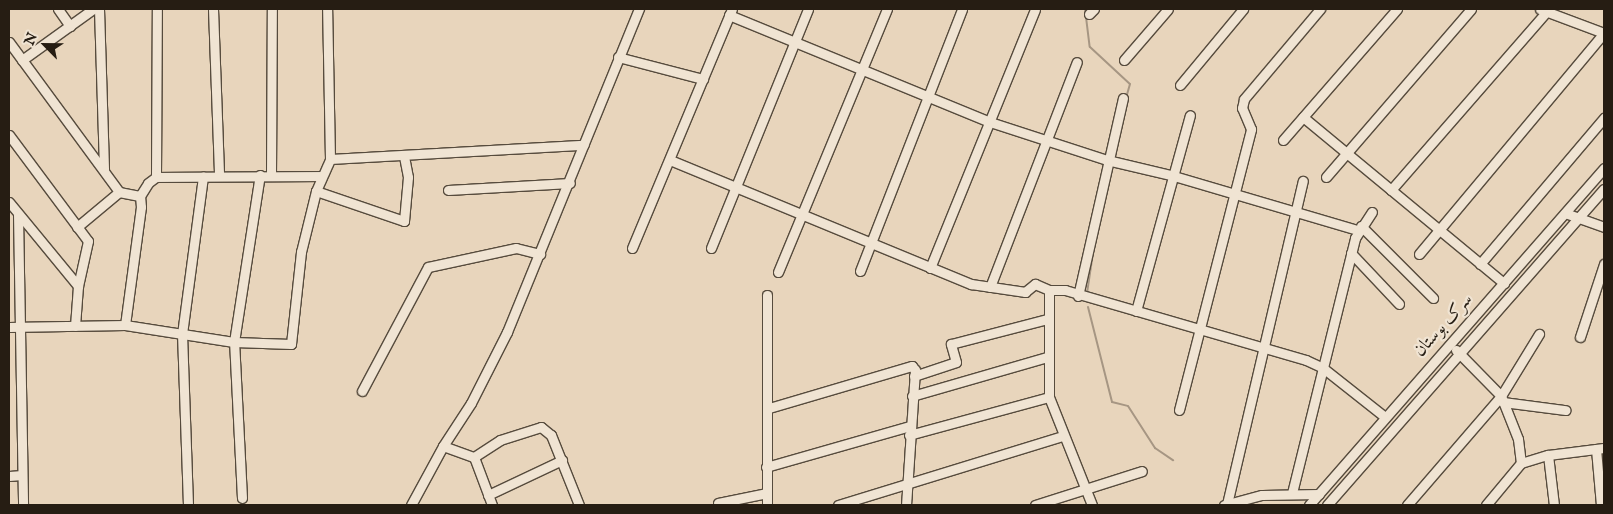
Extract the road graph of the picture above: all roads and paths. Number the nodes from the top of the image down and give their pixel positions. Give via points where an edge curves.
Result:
1 (58, 9) edge
2 (93, 9) edge
3 (99, 9) edge
4 (157, 9) edge
5 (213, 9) edge
6 (272, 9) edge
7 (327, 9) edge
8 (639, 9) edge
9 (808, 9) edge
10 (887, 9) edge
11 (962, 9) edge
12 (1034, 9) edge
13 (1168, 9) edge
14 (1244, 9) edge
15 (1320, 9) edge
16 (1397, 9) edge
17 (1471, 9) edge
18 (1543, 10) edge
19 (731, 12) edge
20 (70, 26) junction
21 (1604, 33) edge
22 (9, 42) edge
23 (793, 44) junction
24 (618, 57) junction
25 (22, 60) junction
26 (1124, 60) dead end
27 (1077, 62) dead end
28 (862, 70) junction
29 (703, 79) junction
30 (1180, 85) dead end
31 (927, 94) junction
32 (1122, 98) dead end
33 (1190, 115) dead end
34 (1303, 117) junction
35 (1604, 118) edge
36 (990, 122) junction
37 (9, 135) edge
38 (1283, 140) dead end
39 (1047, 141) junction
40 (584, 145) junction
41 (1346, 153) junction
42 (404, 156) junction
43 (330, 159) junction
44 (670, 160) junction
45 (1107, 160) junction
46 (1604, 168) edge
47 (104, 170) junction
48 (260, 175) junction
49 (271, 175) junction
50 (203, 176) junction
51 (219, 176) junction
52 (321, 176) junction
53 (1174, 176) junction
54 (1326, 176) dead end
55 (156, 177) junction
56 (1303, 181) dead end
57 (570, 183) junction
58 (737, 188) junction
59 (1604, 189) edge
60 (316, 190) junction
61 (448, 190) dead end
62 (1391, 190) junction
63 (118, 192) junction
64 (1236, 194) junction
65 (140, 196) junction
66 (9, 202) edge
67 (1295, 211) junction
68 (1372, 212) dead end
69 (1565, 213) junction
70 (18, 214) junction
71 (803, 216) junction
72 (1580, 218) junction
73 (78, 227) junction
74 (1604, 227) edge
75 (1359, 228) junction
76 (1438, 230) junction
77 (871, 242) junction
78 (632, 248) dead end
79 (711, 248) dead end
80 (1351, 252) junction
81 (540, 254) junction
82 (1419, 254) dead end
83 (1480, 264) junction
84 (1604, 264) edge
85 (930, 268) junction
86 (860, 271) dead end
87 (778, 272) dead end
88 (1504, 283) junction
89 (78, 286) junction
90 (990, 287) junction
91 (1049, 290) junction
92 (767, 295) dead end
93 (1078, 296) junction
94 (1433, 298) dead end
95 (1399, 304) dead end
96 (1136, 311) junction
97 (1047, 319) junction
98 (125, 325) junction
99 (75, 326) junction
100 (13, 327) edge
101 (1201, 330) junction
102 (182, 334) junction
103 (1538, 334) dead end
104 (1580, 337) dead end
105 (234, 342) junction
106 (1449, 345) junction
107 (1262, 348) junction
108 (1460, 354) junction
109 (1047, 357) junction
110 (1323, 368) junction
111 (914, 376) junction
112 (362, 391) dead end
113 (912, 396) junction
114 (1049, 397) junction
115 (1502, 399) junction
116 (769, 408) junction
117 (1179, 410) dead end
118 (1565, 410) dead end
119 (1385, 417) junction
120 (910, 430) junction
121 (1062, 436) junction
122 (443, 446) junction
123 (1600, 449) edge
124 (1548, 455) junction
125 (474, 457) junction
126 (562, 460) junction
127 (1521, 463) junction
128 (766, 467) junction
129 (1142, 471) dead end
130 (22, 475) junction
131 (9, 476) edge
132 (908, 484) junction
133 (1086, 489) junction
134 (766, 493) junction
135 (1292, 493) junction
136 (1319, 494) junction
137 (488, 495) junction
138 (242, 498) dead end
139 (718, 503) dead end
140 (23, 505) edge
141 (188, 505) edge
142 (411, 505) edge
143 (492, 505) edge
144 (579, 505) edge
145 (767, 505) edge
146 (838, 505) edge
147 (906, 505) edge
148 (1035, 505) edge
149 (1092, 505) edge
150 (1225, 505) edge
151 (1309, 505) edge
152 (1327, 505) edge
153 (1407, 505) edge
154 (1487, 505) edge
155 (1554, 505) edge
156 (1601, 505) edge

1 - 20 street
2 - 20 street
3 - 47 street
4 - 55 street
5 - 51 street
6 - 49 street
7 - 43 street
8 - 24 street
9 - 23 street
10 - 28 street
11 - 31 street
12 - 36 street
13 - 26 street
14 - 30 street
15 - 64 street via 1244,99 1242,108 1250,129
16 - 34 street
17 - 41 street
18 - 21 street
18 - 62 street
19 - 23 street
19 - 29 street
20 - 25 street
21 - 76 street
22 - 25 street
23 - 28 street
23 - 58 street
24 - 29 street
24 - 40 street
25 - 47 street
27 - 39 street
28 - 31 street
28 - 71 street
29 - 44 street
31 - 36 street
31 - 77 street
32 - 45 street
33 - 53 street
34 - 38 street
34 - 41 street
35 - 83 street
36 - 39 street
36 - 85 street
37 - 73 street
39 - 45 street
39 - 90 street
40 - 42 street
40 - 57 street
41 - 54 street
41 - 62 street
42 - 43 street
42 - 60 street via 408,177 404,221
43 - 52 street
44 - 58 street
44 - 78 street
45 - 53 street
45 - 93 street
46 - 69 street, سرک بوستان
47 - 63 street
48 - 49 street
48 - 51 street
48 - 105 street
49 - 52 street
50 - 51 street
50 - 55 street
50 - 102 street
52 - 60 street
53 - 64 street
53 - 96 street
55 - 65 street
56 - 67 street
57 - 61 street
57 - 81 street
58 - 71 street
58 - 79 street
59 - 72 street, سرک بوستان
60 - 105 street via 301,252 291,344
62 - 76 street
63 - 65 street
63 - 73 street
64 - 67 street
64 - 101 street
65 - 98 street via 140,224
66 - 70 street
67 - 75 street
67 - 107 street
68 - 75 street
69 - 72 street
69 - 88 street, سرک بوستان
70 - 89 street
70 - 100 street
71 - 77 street
71 - 87 street
72 - 74 street
72 - 108 street, سرک بوستان
73 - 89 street via 88,241
75 - 80 street
75 - 94 street
76 - 82 street
76 - 83 street
77 - 85 street
77 - 86 street
80 - 95 street
80 - 110 street
81 - 112 street via 516,248 428,267
81 - 122 street via 470,403
83 - 88 street
84 - 104 street
85 - 90 street via 971,284
88 - 106 street, سرک بوستان
89 - 99 street
90 - 91 street via 1025,292 1035,284
91 - 93 street via 1065,290
91 - 97 street
92 - 116 street
93 - 96 street
96 - 101 street
97 - 109 street
97 - 111 street via 951,344 956,362
98 - 99 street
98 - 102 street
99 - 100 street
100 - 130 street
101 - 107 street
101 - 117 street
102 - 105 street
102 - 141 street
103 - 115 street
105 - 138 street
106 - 108 street
106 - 119 street, سرک بوستان
107 - 110 street
107 - 150 street
108 - 115 street
108 - 152 street, سرک بوستان
109 - 113 street
109 - 114 street
110 - 119 street
110 - 135 street
111 - 113 street
111 - 116 street via 912,366
113 - 120 street
114 - 120 street
114 - 121 street
115 - 118 street
115 - 127 street via 1518,439
115 - 153 street
116 - 128 street
119 - 136 street, سرک بوستان
120 - 128 street
120 - 132 street
121 - 132 street
121 - 133 street
122 - 125 street
122 - 142 street
123 - 124 street
123 - 156 street
124 - 127 street
124 - 155 street
125 - 126 street via 500,440 541,427 551,435
125 - 137 street
126 - 137 street
126 - 144 street
127 - 154 street
128 - 134 street
129 - 133 street
130 - 131 street
130 - 140 street
132 - 146 street
132 - 147 street
133 - 148 street
133 - 149 street
134 - 139 street
134 - 145 street
135 - 136 street
135 - 150 street via 1262,494
136 - 151 street, سرک بوستان
137 - 143 street

